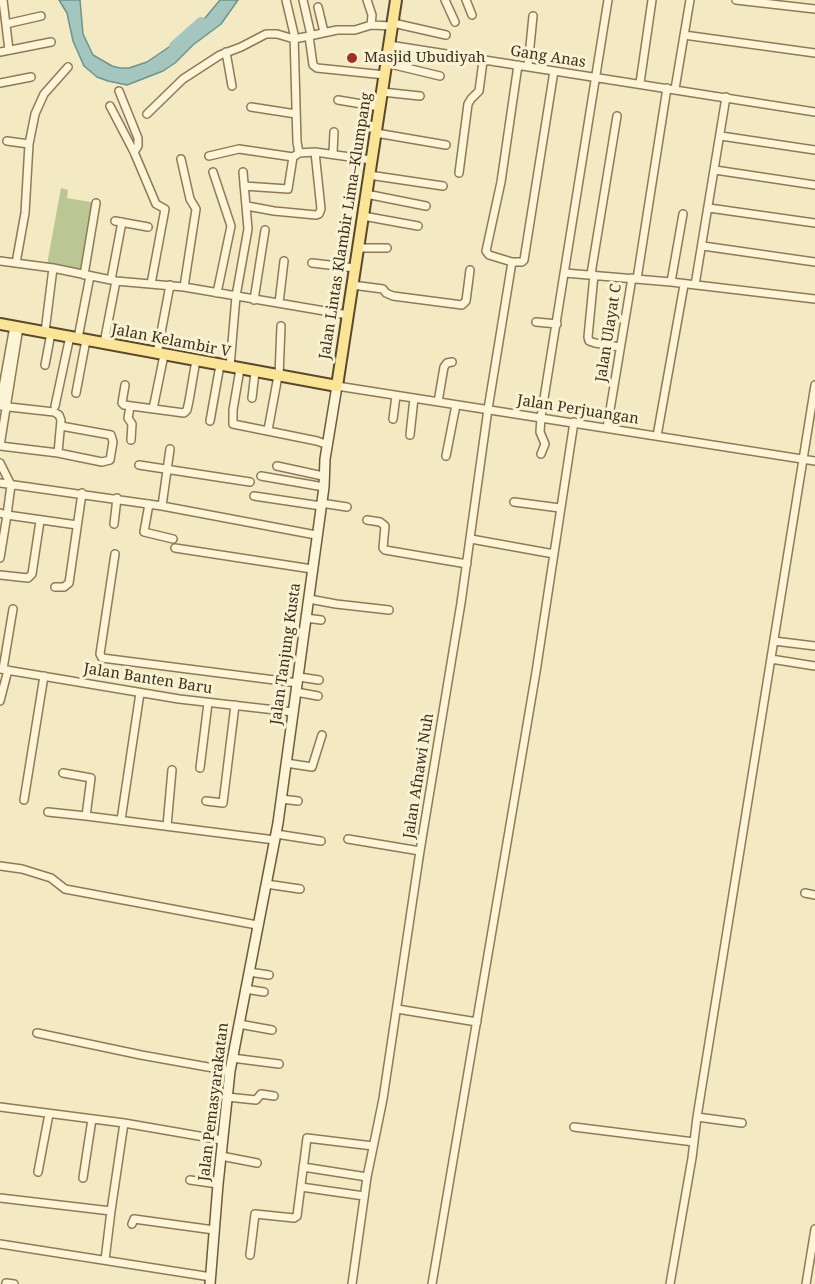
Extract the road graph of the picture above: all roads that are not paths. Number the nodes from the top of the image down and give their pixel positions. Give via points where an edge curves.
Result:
1 (3, 0) edge
2 (286, 0) edge
3 (303, 0) edge
4 (367, 0) edge
5 (396, 0) edge
6 (445, 0) edge
7 (466, 0) edge
8 (608, 0) edge
9 (652, 0) edge
10 (690, 0) edge
11 (736, 0) edge
12 (318, 7) dead end
13 (815, 9) edge
14 (471, 15) dead end
15 (41, 16) dead end
16 (534, 16) dead end
17 (454, 22) dead end
18 (6, 24) junction
19 (392, 24) junction
20 (371, 25) junction
21 (324, 32) junction
22 (446, 34) dead end
23 (310, 35) junction
24 (684, 35) junction
25 (294, 39) junction
26 (51, 42) dead end
27 (389, 45) junction
28 (9, 50) junction
29 (0, 52) edge
30 (226, 52) junction
31 (815, 53) edge
32 (483, 61) junction
33 (386, 63) junction
34 (518, 65) junction
35 (528, 66) junction
36 (68, 67) dead end
37 (554, 71) junction
38 (385, 75) junction
39 (440, 76) dead end
40 (32, 77) dead end
41 (596, 78) junction
42 (0, 83) edge
43 (640, 83) junction
44 (232, 86) dead end
45 (671, 89) junction
46 (119, 91) dead end
47 (382, 92) junction
48 (420, 96) dead end
49 (726, 97) junction
50 (338, 100) dead end
51 (110, 106) dead end
52 (251, 107) dead end
53 (380, 107) junction
54 (815, 112) edge
55 (147, 114) dead end
56 (296, 114) junction
57 (617, 116) dead end
58 (334, 132) dead end
59 (376, 133) junction
60 (721, 136) junction
61 (7, 141) dead end
62 (29, 144) junction
63 (446, 145) dead end
64 (815, 150) edge
65 (134, 152) junction
66 (315, 152) junction
67 (333, 153) junction
68 (296, 155) junction
69 (209, 156) dead end
70 (181, 159) dead end
71 (371, 160) junction
72 (715, 170) junction
73 (213, 172) dead end
74 (243, 172) dead end
75 (459, 173) dead end
76 (369, 175) junction
77 (815, 185) edge
78 (244, 186) junction
79 (442, 186) dead end
80 (366, 194) junction
81 (96, 203) dead end
82 (247, 206) junction
83 (426, 206) dead end
84 (710, 208) junction
85 (683, 214) dead end
86 (363, 216) junction
87 (815, 223) edge
88 (418, 225) dead end
89 (148, 226) dead end
90 (265, 230) dead end
91 (703, 246) junction
92 (358, 248) junction
93 (387, 248) dead end
94 (0, 261) edge
95 (284, 261) dead end
96 (815, 261) edge
97 (512, 262) junction
98 (16, 263) junction
99 (312, 263) dead end
100 (53, 268) junction
101 (355, 268) junction
102 (470, 270) dead end
103 (565, 273) junction
104 (592, 274) junction
105 (87, 275) junction
106 (634, 279) junction
107 (113, 280) junction
108 (671, 282) junction
109 (151, 284) junction
110 (170, 285) junction
111 (352, 285) junction
112 (684, 285) junction
113 (695, 285) junction
114 (184, 287) junction
115 (217, 293) junction
116 (236, 296) junction
117 (815, 299) edge
118 (254, 300) junction
119 (279, 303) junction
120 (348, 315) junction
121 (536, 322) dead end
122 (0, 324) edge
123 (557, 324) junction
124 (281, 326) dead end
125 (17, 327) junction
126 (48, 332) junction
127 (78, 338) junction
128 (104, 343) junction
129 (620, 347) junction
130 (160, 354) junction
131 (196, 360) junction
132 (452, 362) dead end
133 (45, 365) dead end
134 (230, 367) junction
135 (255, 372) junction
136 (279, 376) junction
137 (125, 385) dead end
138 (815, 385) edge
139 (337, 386) junction
140 (76, 393) dead end
141 (396, 396) junction
142 (252, 398) dead end
143 (414, 398) junction
144 (438, 402) junction
145 (456, 405) junction
146 (2, 406) edge
147 (55, 406) dead end
148 (130, 407) junction
149 (488, 409) junction
150 (153, 410) junction
151 (541, 417) junction
152 (393, 419) dead end
153 (210, 421) dead end
154 (574, 422) junction
155 (61, 426) junction
156 (608, 428) junction
157 (268, 430) junction
158 (410, 435) dead end
159 (657, 436) junction
160 (131, 440) dead end
161 (328, 445) junction
162 (0, 446) edge
163 (170, 449) dead end
164 (58, 453) junction
165 (541, 454) dead end
166 (446, 456) dead end
167 (803, 459) junction
168 (815, 461) edge
169 (139, 465) dead end
170 (0, 466) edge
171 (277, 466) dead end
172 (167, 469) junction
173 (261, 476) dead end
174 (323, 476) junction
175 (250, 482) dead end
176 (0, 483) edge
177 (11, 485) junction
178 (324, 487) junction
179 (82, 493) junction
180 (254, 496) dead end
181 (117, 498) junction
182 (514, 502) dead end
183 (149, 504) junction
184 (321, 505) junction
185 (162, 506) junction
186 (347, 507) dead end
187 (560, 508) junction
188 (3, 514) edge
189 (367, 520) dead end
190 (40, 521) junction
191 (114, 524) dead end
192 (77, 525) junction
193 (316, 535) junction
194 (173, 539) dead end
195 (471, 539) junction
196 (175, 548) dead end
197 (115, 554) dead end
198 (554, 554) junction
199 (0, 558) edge
200 (467, 564) junction
201 (312, 569) junction
202 (0, 575) edge
203 (55, 587) dead end
204 (309, 599) junction
205 (13, 609) dead end
206 (388, 610) dead end
207 (306, 618) junction
208 (321, 620) dead end
209 (774, 641) junction
210 (815, 646) edge
211 (771, 659) junction
212 (815, 666) edge
213 (4, 669) edge
214 (44, 676) junction
215 (319, 680) dead end
216 (298, 684) junction
217 (140, 693) junction
218 (318, 696) dead end
219 (0, 701) edge
220 (208, 703) junction
221 (236, 705) junction
222 (293, 711) junction
223 (322, 735) dead end
224 (286, 763) junction
225 (200, 768) dead end
226 (172, 770) dead end
227 (63, 773) dead end
228 (281, 799) junction
229 (24, 800) dead end
230 (206, 801) dead end
231 (298, 801) dead end
232 (48, 812) dead end
233 (86, 816) junction
234 (121, 820) junction
235 (167, 826) junction
236 (275, 837) junction
237 (348, 839) dead end
238 (321, 841) dead end
239 (420, 851) junction
240 (0, 866) edge
241 (266, 884) junction
242 (300, 889) dead end
243 (805, 893) dead end
244 (815, 895) edge
245 (257, 925) junction
246 (249, 972) junction
247 (269, 975) dead end
248 (245, 989) junction
249 (264, 992) dead end
250 (397, 1009) junction
251 (477, 1022) junction
252 (239, 1024) junction
253 (273, 1030) dead end
254 (37, 1033) dead end
255 (232, 1058) junction
256 (279, 1064) dead end
257 (230, 1071) junction
258 (274, 1096) dead end
259 (227, 1097) junction
260 (0, 1107) edge
261 (49, 1114) junction
262 (696, 1117) junction
263 (92, 1119) junction
264 (124, 1123) junction
265 (742, 1123) dead end
266 (574, 1127) dead end
267 (222, 1140) junction
268 (694, 1142) junction
269 (373, 1146) junction
270 (221, 1156) junction
271 (257, 1163) dead end
272 (303, 1167) junction
273 (38, 1172) dead end
274 (367, 1177) junction
275 (83, 1178) dead end
276 (190, 1180) dead end
277 (218, 1184) junction
278 (301, 1187) junction
279 (364, 1196) junction
280 (0, 1198) edge
281 (111, 1211) junction
282 (132, 1224) dead end
283 (815, 1229) edge
284 (214, 1230) junction
285 (0, 1244) edge
286 (250, 1255) dead end
287 (105, 1260) junction
288 (211, 1281) edge
289 (6, 1283) edge
290 (14, 1284) edge
291 (352, 1284) edge
292 (432, 1284) edge
293 (670, 1284) edge
294 (806, 1284) edge

1 - 18 street
2 - 25 street
3 - 23 street
4 - 20 street
5 - 19 main road, Jalan Lintas Klambir Lima–Klumpang
6 - 17 street
7 - 14 street
8 - 41 street
9 - 43 street
10 - 24 street, Jalan Ulayat C
11 - 13 street
12 - 21 street
15 - 18 street
16 - 35 street
18 - 28 street
19 - 20 street
19 - 22 street
19 - 27 main road, Jalan Lintas Klambir Lima–Klumpang
20 - 21 street
21 - 23 street
23 - 25 street
23 - 38 street via 314,67
24 - 31 street
24 - 45 street, Jalan Ulayat C
25 - 30 street via 266,34
25 - 56 street
26 - 28 street
27 - 32 street, Gang Anas
27 - 33 main road, Jalan Lintas Klambir Lima–Klumpang
28 - 29 street
30 - 44 street
30 - 55 street via 183,79
32 - 34 street, Gang Anas
32 - 75 street via 478,91 468,104
33 - 38 main road, Jalan Lintas Klambir Lima–Klumpang
33 - 39 street
34 - 35 street, Gang Anas
34 - 97 street via 501,182 486,251
35 - 37 street, Gang Anas
36 - 62 street via 40,100
37 - 41 street, Gang Anas
37 - 97 street via 524,258 522,262
38 - 47 main road, Jalan Lintas Klambir Lima–Klumpang
40 - 42 street
41 - 43 street, Gang Anas
41 - 103 street
43 - 45 street, Gang Anas
45 - 49 street, Gang Anas
45 - 106 street, Jalan Ulayat C
46 - 65 street via 138,138
47 - 48 street
47 - 53 main road, Jalan Lintas Klambir Lima–Klumpang
49 - 54 street, Gang Anas
49 - 60 street
50 - 53 street
51 - 65 street
52 - 56 street
53 - 59 main road, Jalan Lintas Klambir Lima–Klumpang
56 - 68 street
57 - 104 street
58 - 67 street
59 - 63 street
59 - 71 main road, Jalan Lintas Klambir Lima–Klumpang
60 - 64 street
60 - 72 street
61 - 62 street
62 - 98 street via 28,189
65 - 109 street via 156,204 165,209
66 - 67 street
66 - 68 street
66 - 82 street via 319,214
67 - 71 street
68 - 69 street via 239,149
68 - 78 street via 288,189
70 - 114 street via 196,209
71 - 76 main road, Jalan Lintas Klambir Lima–Klumpang
72 - 77 street
72 - 84 street
73 - 115 street via 231,226
74 - 78 street
76 - 79 street
76 - 80 main road, Jalan Lintas Klambir Lima–Klumpang
78 - 82 street
80 - 83 street
80 - 86 main road, Jalan Lintas Klambir Lima–Klumpang
81 - 105 street
82 - 116 street via 248,229
84 - 87 street
84 - 91 street
85 - 108 street
86 - 88 street
86 - 92 main road, Jalan Lintas Klambir Lima–Klumpang
89 - 107 street via 119,222
90 - 118 street
91 - 96 street
91 - 113 street
92 - 93 street
92 - 101 main road, Jalan Lintas Klambir Lima–Klumpang
94 - 98 street
95 - 119 street
97 - 149 street, Jalan Afnawi Nuh
98 - 100 street
99 - 101 street
100 - 105 street
100 - 126 street
101 - 111 main road, Jalan Lintas Klambir Lima–Klumpang
102 - 111 street via 466,301 462,305 393,296 383,289
103 - 104 street
103 - 123 street
104 - 106 street
104 - 129 street via 589,341
105 - 107 street
105 - 127 street
106 - 108 street
106 - 129 street, Jalan Ulayat C
107 - 109 street
107 - 128 street
108 - 112 street
109 - 110 street
110 - 114 street
110 - 130 street
111 - 120 main road, Jalan Lintas Klambir Lima–Klumpang
112 - 113 street
112 - 159 street
113 - 117 street
114 - 115 street
115 - 116 street
116 - 118 street
116 - 134 street
118 - 119 street
119 - 120 street
120 - 139 main road, Jalan Lintas Klambir Lima–Klumpang
121 - 123 street
122 - 125 main road, Jalan Kelambir V
123 - 151 street
124 - 136 street
125 - 126 main road, Jalan Kelambir V
125 - 146 street
126 - 127 main road, Jalan Kelambir V
126 - 133 street
127 - 128 main road, Jalan Kelambir V
127 - 140 street
127 - 147 street
128 - 130 main road, Jalan Kelambir V
129 - 156 street, Jalan Ulayat C
130 - 131 main road, Jalan Kelambir V
130 - 150 street
131 - 134 main road, Jalan Kelambir V
131 - 150 street via 185,413
132 - 144 street via 444,367
134 - 135 main road, Jalan Kelambir V
134 - 153 street
134 - 157 street via 233,424
135 - 136 main road, Jalan Kelambir V
135 - 142 street
136 - 139 main road, Jalan Kelambir V
136 - 157 street
137 - 148 street via 122,405
138 - 167 street
139 - 141 street, Jalan Perjuangan
139 - 161 street, Jalan Tanjung Kusta
141 - 143 street, Jalan Perjuangan
141 - 152 street
143 - 144 street, Jalan Perjuangan
143 - 158 street
144 - 145 street, Jalan Perjuangan
145 - 149 street, Jalan Perjuangan
145 - 166 street
146 - 155 street via 54,412 61,418
146 - 162 street
148 - 150 street
148 - 160 street
149 - 151 street, Jalan Perjuangan
149 - 195 street, Jalan Afnawi Nuh
151 - 154 street, Jalan Perjuangan
151 - 165 street via 540,432 545,444
154 - 156 street, Jalan Perjuangan
154 - 187 street
155 - 164 street
155 - 164 street via 110,434 113,442 107,462
156 - 159 street, Jalan Perjuangan
157 - 161 street
159 - 167 street, Jalan Perjuangan
161 - 174 street, Jalan Tanjung Kusta
162 - 164 street
163 - 172 street
167 - 168 street, Jalan Perjuangan
167 - 209 street
169 - 172 street
170 - 177 street
171 - 174 street
172 - 175 street
172 - 185 street
173 - 178 street
174 - 178 street, Jalan Tanjung Kusta
176 - 177 street
177 - 179 street
177 - 188 street
178 - 184 street, Jalan Tanjung Kusta
179 - 181 street
179 - 192 street
180 - 184 street
181 - 183 street
181 - 191 street
182 - 187 street
183 - 185 street
183 - 194 street via 144,532
184 - 186 street
184 - 193 street, Jalan Tanjung Kusta
185 - 193 street
187 - 198 street
188 - 190 street
188 - 199 street
189 - 200 street via 385,526 385,550
190 - 192 street
190 - 202 street via 32,574 28,578
192 - 203 street via 69,583
193 - 201 street, Jalan Tanjung Kusta
195 - 198 street
195 - 200 street, Jalan Afnawi Nuh
196 - 201 street
197 - 216 street via 102,658
198 - 251 street
200 - 239 street, Jalan Afnawi Nuh
201 - 204 street, Jalan Tanjung Kusta
204 - 206 street
204 - 207 street, Jalan Tanjung Kusta
205 - 213 street
207 - 208 street
207 - 216 street, Jalan Tanjung Kusta
209 - 210 street
209 - 211 street
211 - 212 street
211 - 262 street
213 - 214 street, Jalan Banten Baru
213 - 219 street
214 - 217 street, Jalan Banten Baru
214 - 229 street
215 - 216 street
216 - 218 street
216 - 222 street, Jalan Tanjung Kusta
217 - 220 street, Jalan Banten Baru
217 - 234 street
220 - 221 street, Jalan Banten Baru
220 - 225 street
221 - 222 street, Jalan Banten Baru
221 - 230 street via 225,803
222 - 224 street, Jalan Tanjung Kusta
223 - 224 street via 312,767
224 - 228 street, Jalan Tanjung Kusta
226 - 235 street
227 - 233 street via 91,778
228 - 231 street
228 - 236 street, Jalan Tanjung Kusta
232 - 233 street
233 - 234 street
234 - 235 street
235 - 236 street
236 - 238 street
236 - 241 street, Jalan Tanjung Kusta
237 - 239 street
239 - 250 street, Jalan Afnawi Nuh
240 - 245 street via 51,878 65,889
241 - 242 street
241 - 245 street, Jalan Tanjung Kusta
243 - 244 street
245 - 246 street, Jalan Pemasyarakatan
246 - 247 street
246 - 248 street, Jalan Pemasyarakatan
248 - 249 street
248 - 252 street, Jalan Pemasyarakatan
250 - 251 street
250 - 269 street, Jalan Afnawi Nuh
251 - 292 street
252 - 253 street
252 - 255 street, Jalan Pemasyarakatan
254 - 257 street
255 - 256 street
255 - 257 street, Jalan Pemasyarakatan
257 - 259 street, Jalan Pemasyarakatan
258 - 259 street via 261,1094 256,1100
259 - 267 street, Jalan Pemasyarakatan
260 - 261 street
261 - 263 street
261 - 273 street
262 - 265 street
262 - 268 street
263 - 264 street
263 - 275 street
264 - 267 street
264 - 281 street
266 - 268 street
267 - 270 street, Jalan Pemasyarakatan
268 - 293 street
269 - 272 street via 309,1137
269 - 274 street, Jalan Afnawi Nuh
270 - 271 street
270 - 277 street, Jalan Pemasyarakatan
272 - 274 street
272 - 278 street
274 - 279 street, Jalan Afnawi Nuh
276 - 277 street
277 - 284 street, Jalan Pemasyarakatan
278 - 279 street
278 - 286 street via 294,1218 255,1214
279 - 291 street, Jalan Afnawi Nuh
280 - 281 street
281 - 287 street
282 - 284 street via 134,1220
283 - 294 street
284 - 288 street, Jalan Pemasyarakatan
285 - 287 street
287 - 288 street
289 - 290 street

